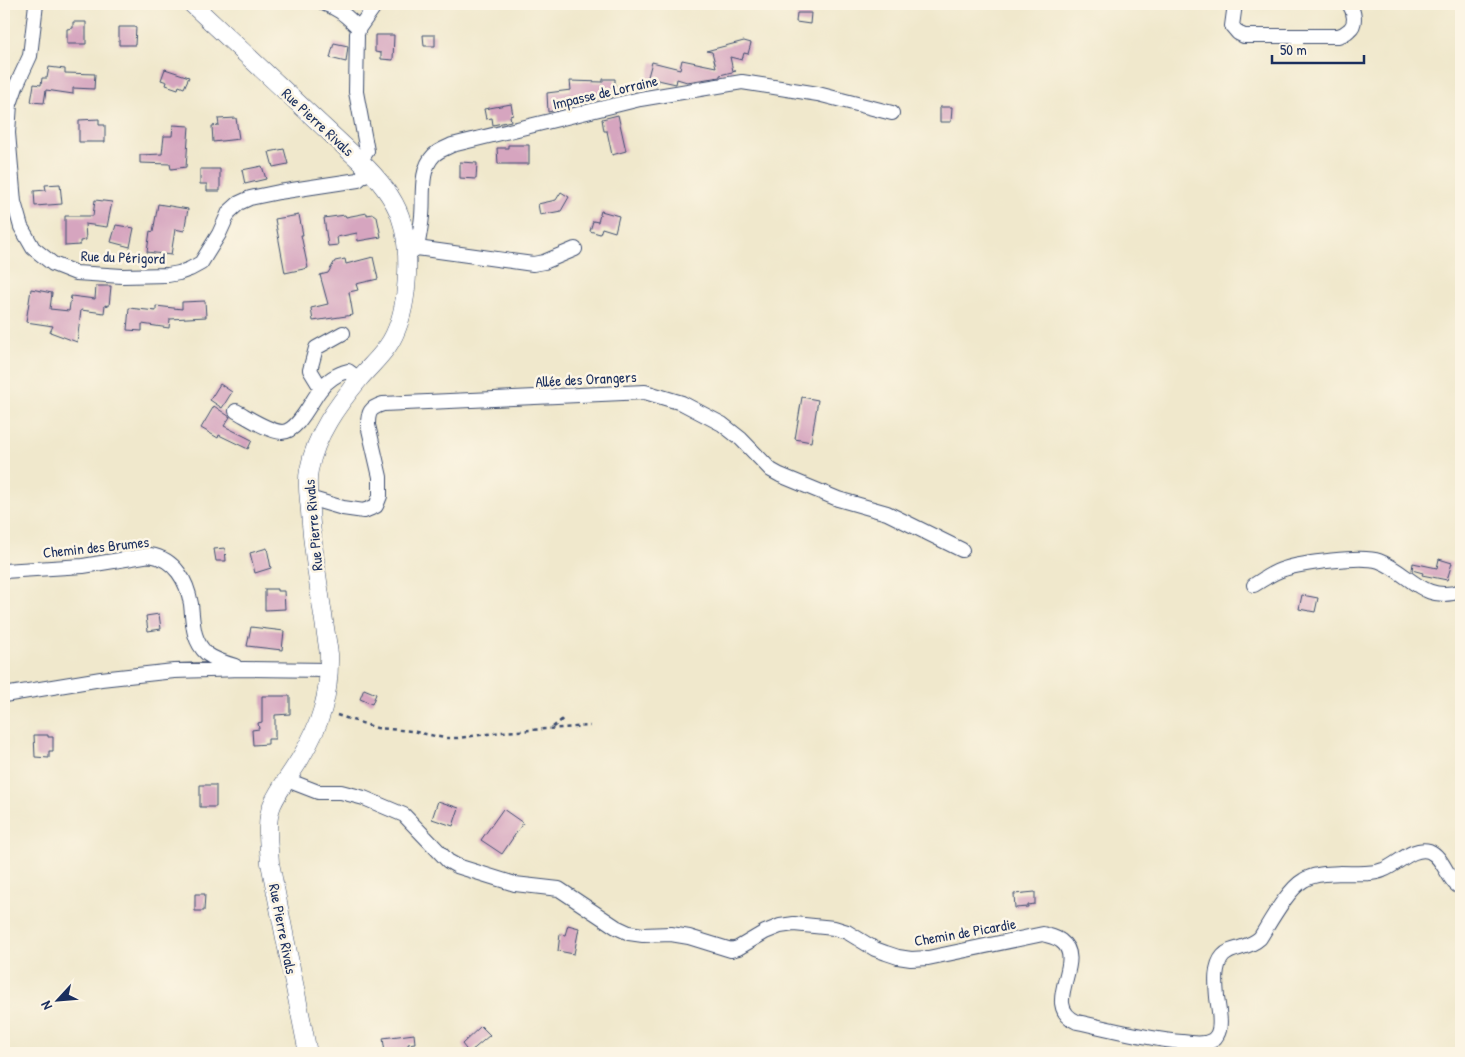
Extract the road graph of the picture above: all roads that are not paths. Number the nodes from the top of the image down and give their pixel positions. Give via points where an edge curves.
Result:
1 (36, 4) edge
2 (192, 4) edge
3 (325, 4) edge
4 (376, 4) edge
5 (1235, 4) edge
6 (1349, 4) edge
7 (359, 28) junction
8 (892, 113) dead end
9 (365, 166) junction
10 (576, 249) dead end
11 (412, 251) junction
12 (343, 334) dead end
13 (359, 379) junction
14 (321, 388) junction
15 (236, 412) dead end
16 (309, 498) junction
17 (962, 550) dead end
18 (4, 571) edge
19 (1254, 585) dead end
20 (1461, 590) edge
21 (243, 669) junction
22 (329, 670) junction
23 (4, 695) edge
24 (287, 780) junction
25 (1461, 888) edge
26 (308, 1053) edge

1 - 9 street, Rue du Périgord via 30,56 10,104 8,133 14,202 21,228 33,248 53,264 76,273 122,276 179,273 200,263 229,212 239,203 279,192 358,180
2 - 9 main road, Rue Pierre Rivals
3 - 7 street via 333,6
4 - 7 street
5 - 6 street via 1232,26 1244,36 1338,36 1350,30 1354,21
7 - 9 street via 356,92 367,151
8 - 11 street, Impasse de Lorraine via 818,94 742,82 640,99 452,145 433,156 429,163 424,177 422,217
9 - 11 main road, Rue Pierre Rivals via 385,188 400,216
10 - 11 street via 533,264
11 - 13 main road, Rue Pierre Rivals via 398,327 390,342
12 - 14 street via 316,348 310,370
13 - 14 street via 348,371 340,372
13 - 16 main road, Rue Pierre Rivals via 336,408 322,433 309,470
14 - 15 street via 290,431 273,430
16 - 17 street, Allée des Orangers via 364,511 376,506 380,496 380,476 368,425 368,417 375,406 645,392 682,404 722,424 780,475 838,499 887,513
16 - 22 main road, Rue Pierre Rivals
18 - 21 street, Chemin des Brumes via 159,557 176,569 187,586 192,626 200,646 215,659
19 - 20 street via 1294,566 1362,558 1388,565 1432,592 1444,594
21 - 22 street, Chemin des Brumes
21 - 23 street, Chemin des Brumes via 174,671
22 - 24 main road, Rue Pierre Rivals via 323,711
24 - 25 street, Chemin de Picardie via 318,792 341,792 364,798 404,815 448,861 457,866 515,884 559,889 629,933 689,937 731,950 765,932 794,924 834,928 886,954 911,959 1043,934 1063,942 1070,953 1061,1005 1071,1020 1176,1042 1206,1043 1217,1037 1220,1028 1216,988 1219,962 1228,952 1255,943 1286,897 1304,880 1327,874 1385,870 1414,852 1424,850 1436,856
24 - 26 main road, Rue Pierre Rivals via 272,807 268,831 270,863

